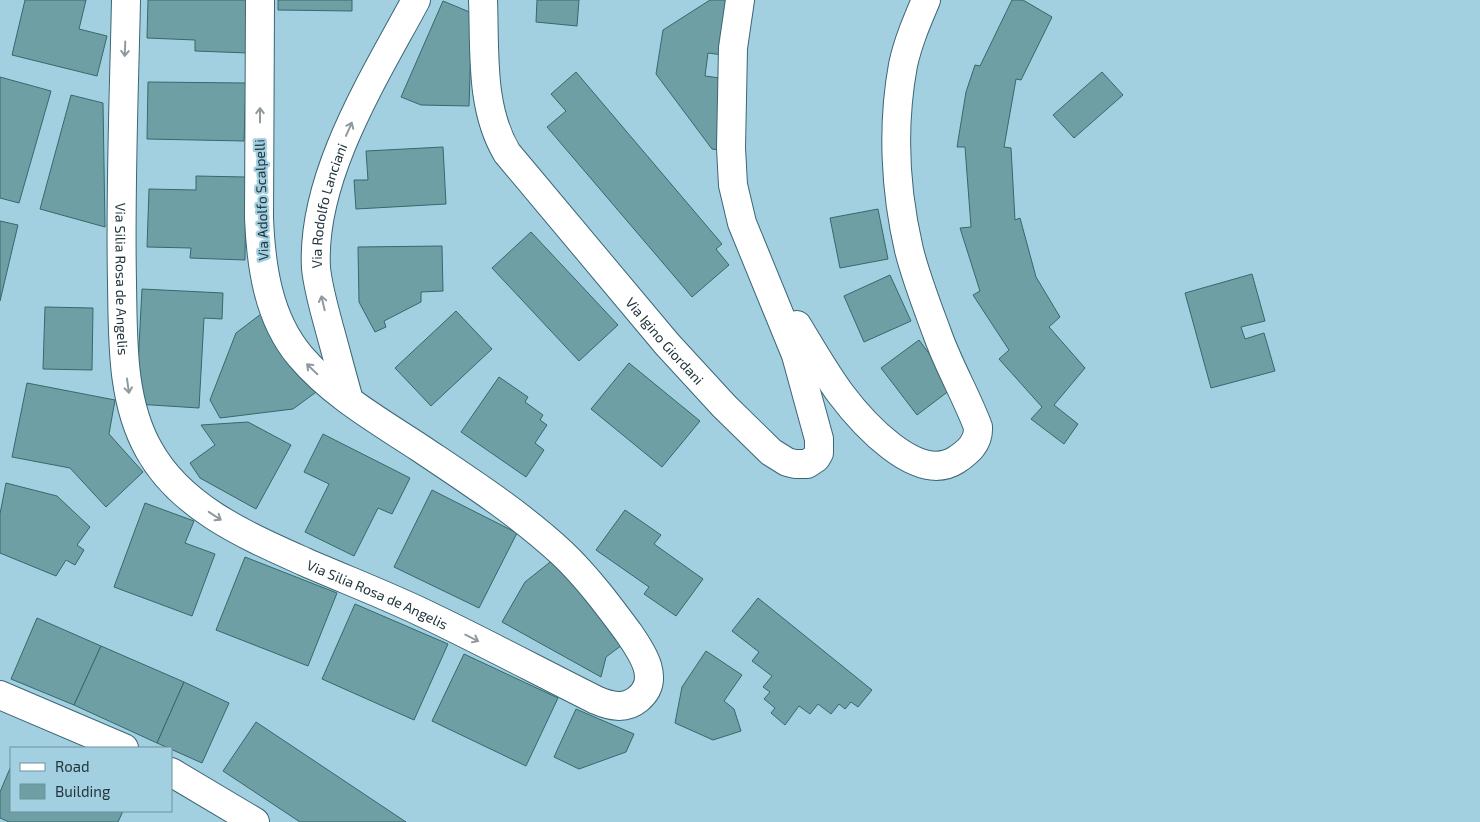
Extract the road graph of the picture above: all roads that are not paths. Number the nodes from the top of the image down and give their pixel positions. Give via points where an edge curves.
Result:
1 (126, 0) edge
2 (260, 0) edge
3 (483, 0) edge
4 (740, 0) edge
5 (926, 0) edge
6 (406, 8) edge
7 (761, 269) junction
8 (349, 400) junction
9 (0, 695) edge
10 (122, 747) edge
11 (172, 773) edge
12 (255, 822) edge

1 -> 8 street, Via Silia Rosa de Angelis via 121,243 123,346 137,425 163,472 211,513 268,546 421,612 596,700 621,706 639,698 645,692 649,678 644,658 609,607 563,554 498,502
8 -> 2 street, Via Adolfo Scalpelli via 309,366 290,343 275,314 265,281 259,218
3 - 7 street, Via Igino Giordani via 486,87 495,131 506,153 667,344 724,406 779,458 795,464 807,464 819,453 819,439 796,354
4 - 7 street, Via Igino Giordani via 733,48 732,185 742,223
5 - 7 street, Via Igino Giordani via 908,45 898,102 896,136 901,204 910,252 937,334 978,427 978,438 973,446 950,463 934,466 906,456 874,432 839,392
8 -> 6 street, Via Rodolfo Lanciani via 318,280 318,228 327,187 345,138
9 - 10 street
11 - 12 street

